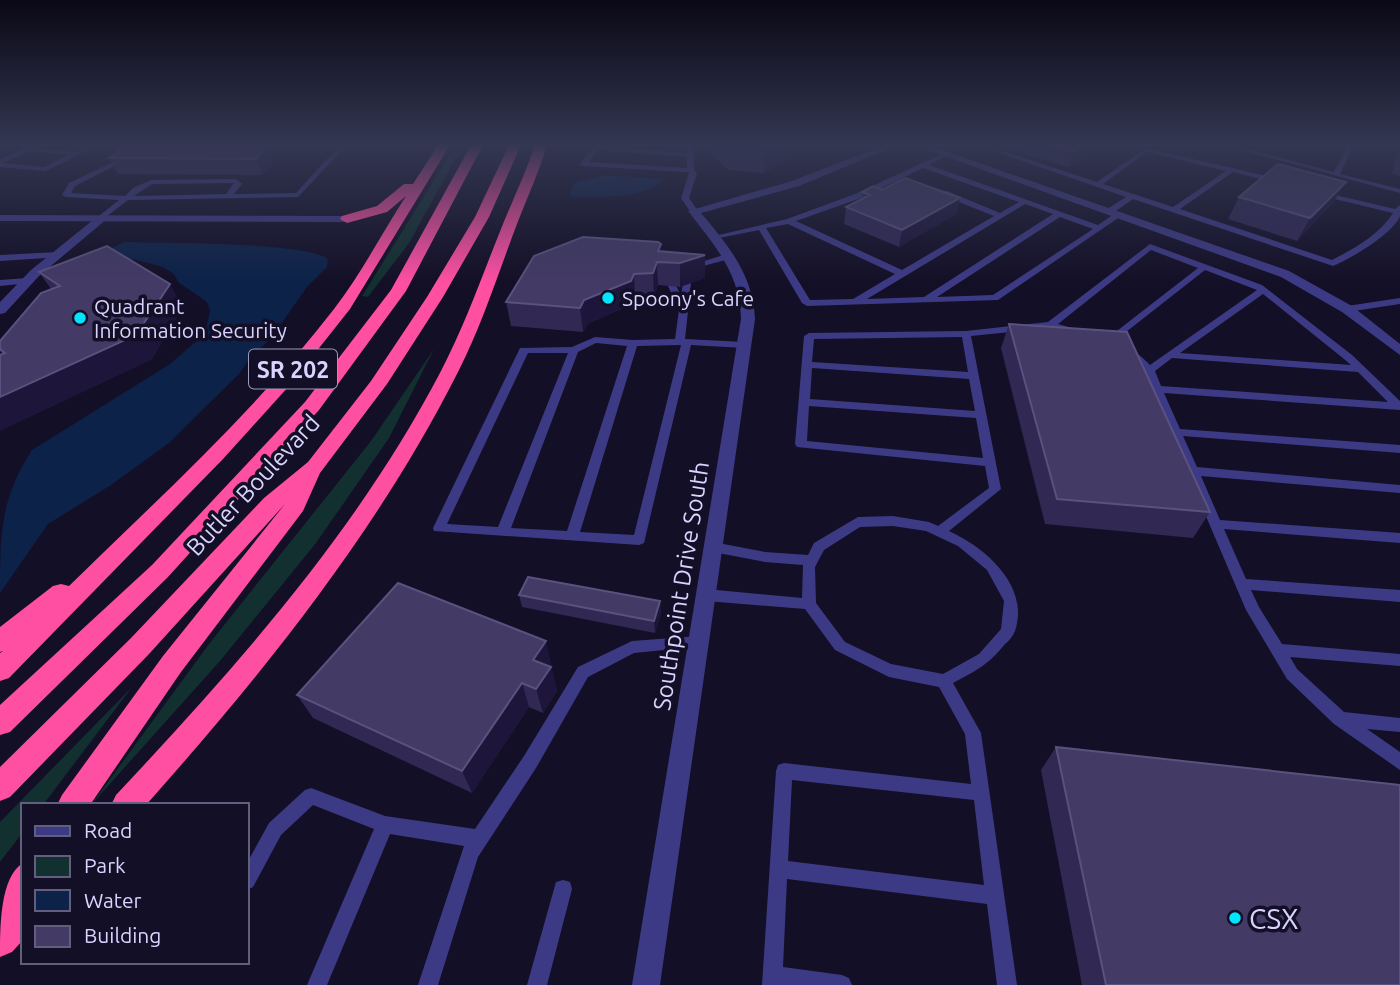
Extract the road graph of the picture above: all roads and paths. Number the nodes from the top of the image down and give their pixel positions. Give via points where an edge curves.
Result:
1 (68, 191) edge
2 (137, 191) edge
3 (232, 191) edge
4 (302, 191) edge
5 (403, 191) edge
6 (411, 191) edge
7 (452, 191) edge
8 (493, 191) edge
9 (523, 191) edge
10 (687, 191) edge
11 (779, 191) edge
12 (870, 191) edge
13 (939, 191) edge
14 (994, 191) edge
15 (1052, 191) edge
16 (1116, 191) edge
17 (1202, 191) edge
18 (1313, 191) edge
19 (228, 196) junction
20 (1132, 196) junction
21 (127, 198) junction
22 (1024, 202) junction
23 (1174, 210) junction
24 (1399, 210) edge
25 (694, 211) junction
26 (1115, 213) junction
27 (1059, 214) junction
28 (1001, 216) junction
29 (0, 218) edge
30 (102, 218) junction
31 (346, 219) junction
32 (789, 221) junction
33 (761, 227) junction
34 (1099, 228) junction
35 (377, 232) junction
36 (714, 236) junction
37 (58, 255) junction
38 (730, 256) junction
39 (0, 258) edge
40 (1204, 267) junction
41 (902, 274) junction
42 (686, 278) junction
43 (27, 281) junction
44 (0, 283) edge
45 (1263, 290) junction
46 (927, 300) junction
47 (855, 301) junction
48 (1400, 301) edge
49 (1347, 309) junction
50 (0, 310) edge
51 (684, 310) junction
52 (1051, 325) junction
53 (965, 334) junction
54 (683, 342) junction
55 (633, 343) junction
56 (1106, 343) junction
57 (744, 345) junction
58 (573, 350) junction
59 (1400, 351) edge
60 (1170, 355) junction
61 (807, 365) junction
62 (1360, 369) junction
63 (1149, 370) junction
64 (974, 376) junction
65 (1157, 389) junction
66 (804, 402) junction
67 (1399, 406) edge
68 (981, 415) junction
69 (1176, 432) junction
70 (1400, 449) edge
71 (990, 463) junction
72 (315, 467) junction
73 (1193, 471) junction
74 (1400, 489) edge
75 (1215, 524) junction
76 (503, 531) junction
77 (939, 532) junction
78 (572, 536) junction
79 (1400, 538) edge
80 (128, 539) junction
81 (713, 547) junction
82 (812, 560) junction
83 (1241, 584) junction
84 (706, 595) junction
85 (1400, 596) edge
86 (809, 604) junction
87 (0, 642) edge
88 (699, 642) junction
89 (1278, 650) junction
90 (1400, 660) edge
91 (0, 670) edge
92 (944, 681) junction
93 (1340, 719) junction
94 (0, 723) edge
95 (1400, 725) edge
96 (1400, 762) edge
97 (0, 787) edge
98 (982, 793) junction
99 (73, 803) edge
100 (129, 803) edge
101 (385, 825) junction
102 (480, 839) junction
103 (778, 869) junction
104 (248, 879) edge
105 (21, 882) edge
106 (563, 889) dead end
107 (996, 896) junction
108 (0, 915) edge
109 (21, 918) edge
110 (0, 940) edge
111 (772, 981) edge
112 (317, 985) edge
113 (428, 985) edge
114 (537, 985) edge
115 (646, 985) edge
116 (842, 985) edge
117 (1007, 985) edge

1 - 21 lane via 66,195
2 - 21 lane
3 - 19 lane
4 - 19 lane via 298,195
5 - 31 highway via 382,209
6 - 35 highway, Butler Boulevard / SR 202
7 - 94 highway via 398,291 312,406 160,571
8 - 72 highway, Butler Boulevard / SR 202 via 435,297 378,384
9 - 100 highway via 472,323 419,427 372,502 278,629
10 - 25 lane via 685,198
11 - 25 street
12 - 32 lane
13 - 28 lane
14 - 22 lane
15 - 26 street
16 - 20 lane
17 - 23 lane
18 - 24 lane
19 - 21 lane
20 - 23 lane
20 - 26 lane
21 - 30 lane
22 - 27 lane
22 - 28 lane
23 - 24 lane via 1333,263 1356,252 1396,219
25 - 36 street, Southpoint Drive South
26 - 34 lane
26 - 49 street via 1285,274
27 - 34 lane
27 - 46 lane
28 - 41 lane
29 - 30 street
30 - 31 street
30 - 37 street
31 - 35 highway
32 - 33 lane
32 - 41 lane
33 - 36 lane
33 - 47 lane via 807,303
34 - 46 lane via 995,298
35 - 80 highway, Butler Boulevard / SR 202 via 342,309 216,454
36 - 38 street, Southpoint Drive South
37 - 39 lane
37 - 43 street
38 - 42 lane
38 - 57 street, Southpoint Drive South via 746,285 749,302
40 - 45 lane
40 - 52 lane via 1150,247
40 - 56 lane
41 - 47 lane
42 - 51 lane
42 - 51 lane
43 - 44 lane
43 - 50 street
45 - 60 lane
45 - 62 lane
46 - 47 lane
48 - 49 lane
49 - 59 street
51 - 54 lane
52 - 53 lane
52 - 56 lane
53 - 61 lane via 809,336
53 - 64 lane
54 - 55 lane
54 - 57 lane
54 - 78 lane via 639,540
55 - 58 lane via 595,340
55 - 78 lane
56 - 63 lane via 1137,358
57 - 81 street, Southpoint Drive South
58 - 76 lane
58 - 76 lane via 524,350 439,528
60 - 62 lane
60 - 63 lane
61 - 64 lane
61 - 66 lane
62 - 67 lane
63 - 65 lane
64 - 68 lane
65 - 67 lane
65 - 69 lane
66 - 68 lane
66 - 71 lane via 801,444
68 - 71 lane
69 - 70 lane
69 - 73 lane
71 - 77 lane via 995,489
72 - 97 highway, Butler Boulevard / SR 202 via 272,503 140,646
72 - 99 highway via 295,506 172,664
73 - 74 lane
73 - 75 lane
75 - 79 lane
75 - 83 lane
76 - 78 lane
77 - 82 lane via 893,521 858,522 819,547
77 - 92 lane via 963,543 992,566 1011,601 1008,631 984,659
80 - 87 highway
80 - 91 highway, Butler Boulevard / SR 202
81 - 82 lane
81 - 84 street, Southpoint Drive South
82 - 86 lane via 808,566
83 - 85 lane
83 - 89 lane
84 - 86 lane
84 - 88 street, Southpoint Drive South
86 - 92 lane via 840,646 889,670
88 - 102 lane via 632,647 583,672
88 - 115 street, Southpoint Drive South
89 - 90 lane
89 - 93 lane via 1292,674
92 - 98 lane via 973,733
93 - 95 lane
93 - 96 lane
98 - 103 lane via 783,771
98 - 107 lane
101 - 102 lane
101 - 104 lane via 311,796 275,829
101 - 112 lane
102 - 113 lane via 470,853
103 - 107 lane
103 - 111 lane
105 - 108 highway
106 - 114 lane
107 - 117 lane
109 - 110 highway
111 - 116 lane

